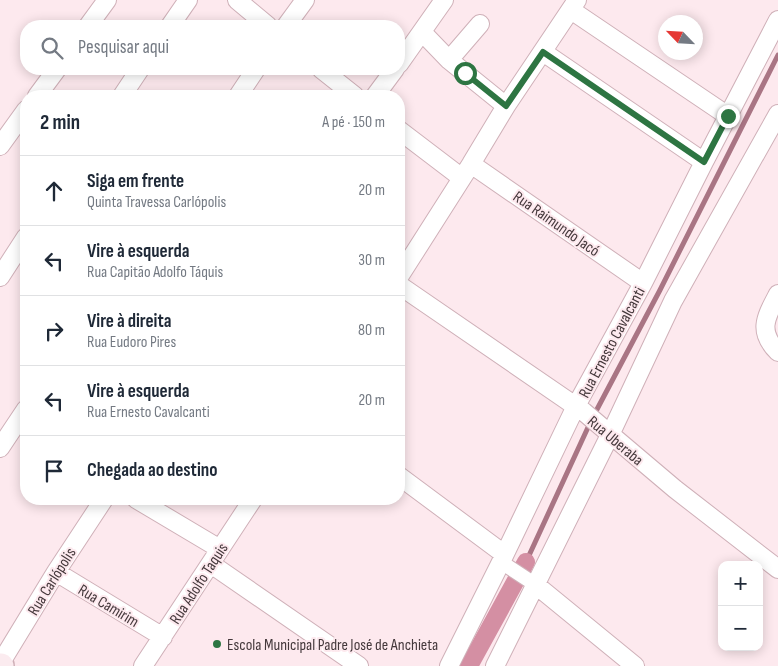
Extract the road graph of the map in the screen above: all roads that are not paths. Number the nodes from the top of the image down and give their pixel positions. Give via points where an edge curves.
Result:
1 (107, 0) edge
2 (188, 0) edge
3 (237, 0) edge
4 (304, 0) edge
5 (444, 0) edge
6 (574, 5) edge
7 (92, 20) edge
8 (174, 20) edge
9 (261, 20) edge
10 (290, 20) edge
11 (778, 20) edge
12 (480, 24) dead end
13 (422, 32) junction
14 (543, 52) junction
15 (405, 56) edge
16 (449, 60) junction
17 (52, 75) edge
18 (136, 75) edge
19 (252, 75) edge
20 (329, 75) edge
21 (391, 75) edge
22 (41, 90) edge
23 (126, 90) edge
24 (242, 90) edge
25 (347, 90) edge
26 (379, 90) edge
27 (506, 106) junction
28 (778, 114) edge
29 (728, 116) junction
30 (20, 118) edge
31 (405, 134) edge
32 (0, 146) edge
33 (704, 162) junction
34 (467, 171) junction
35 (20, 247) edge
36 (405, 268) edge
37 (0, 277) edge
38 (643, 283) junction
39 (405, 289) edge
40 (778, 294) edge
41 (777, 351) edge
42 (580, 409) junction
43 (20, 418) edge
44 (608, 433) junction
45 (0, 448) edge
46 (405, 481) edge
47 (100, 505) edge
48 (146, 505) edge
49 (248, 505) edge
50 (220, 549) junction
51 (504, 560) junction
52 (210, 564) junction
53 (778, 569) edge
54 (56, 572) junction
55 (530, 581) junction
56 (163, 637) junction
57 (0, 665) edge
58 (143, 666) edge
59 (359, 666) edge
60 (449, 666) edge
61 (495, 666) edge
62 (635, 666) edge

1 - 7 street
2 - 8 street
3 - 9 street
4 - 10 street
5 - 13 street
6 - 14 street
6 - 29 street
11 - 29 street, Rua Ernesto Cavalcanti
12 - 16 street
13 - 15 street
13 - 16 street
14 - 27 street
14 - 33 street
16 - 27 street
17 - 22 street
18 - 23 street
19 - 24 street
20 - 25 street
21 - 26 street
27 - 34 street
28 - 44 street via 673,300
29 - 33 street, Rua Ernesto Cavalcanti
30 - 32 street
31 - 34 street, Rua Raimundo Jacó
33 - 38 street, Rua Ernesto Cavalcanti
34 - 36 street
34 - 38 street, Rua Raimundo Jacó
35 - 37 street
38 - 42 street, Rua Ernesto Cavalcanti
39 - 42 street, Rua Uberaba
40 - 41 street via 764,328
42 - 44 street, Rua Uberaba
42 - 51 street, Rua Ernesto Cavalcanti
43 - 45 street
44 - 53 street, Rua Uberaba
44 - 55 street
46 - 51 street
47 - 54 street, Rua Carlópolis
48 - 50 street
49 - 50 street, Rua Adolfo Taquis
50 - 52 street, Rua Adolfo Taquis
51 - 55 street
51 - 60 street, Rua Ernesto Cavalcanti
52 - 56 street, Rua Adolfo Taquis
52 - 59 street
54 - 56 street, Rua Camirim
54 - 57 street, Rua Carlópolis
55 - 61 street
55 - 62 street
56 - 58 street, Rua Adolfo Taquis

